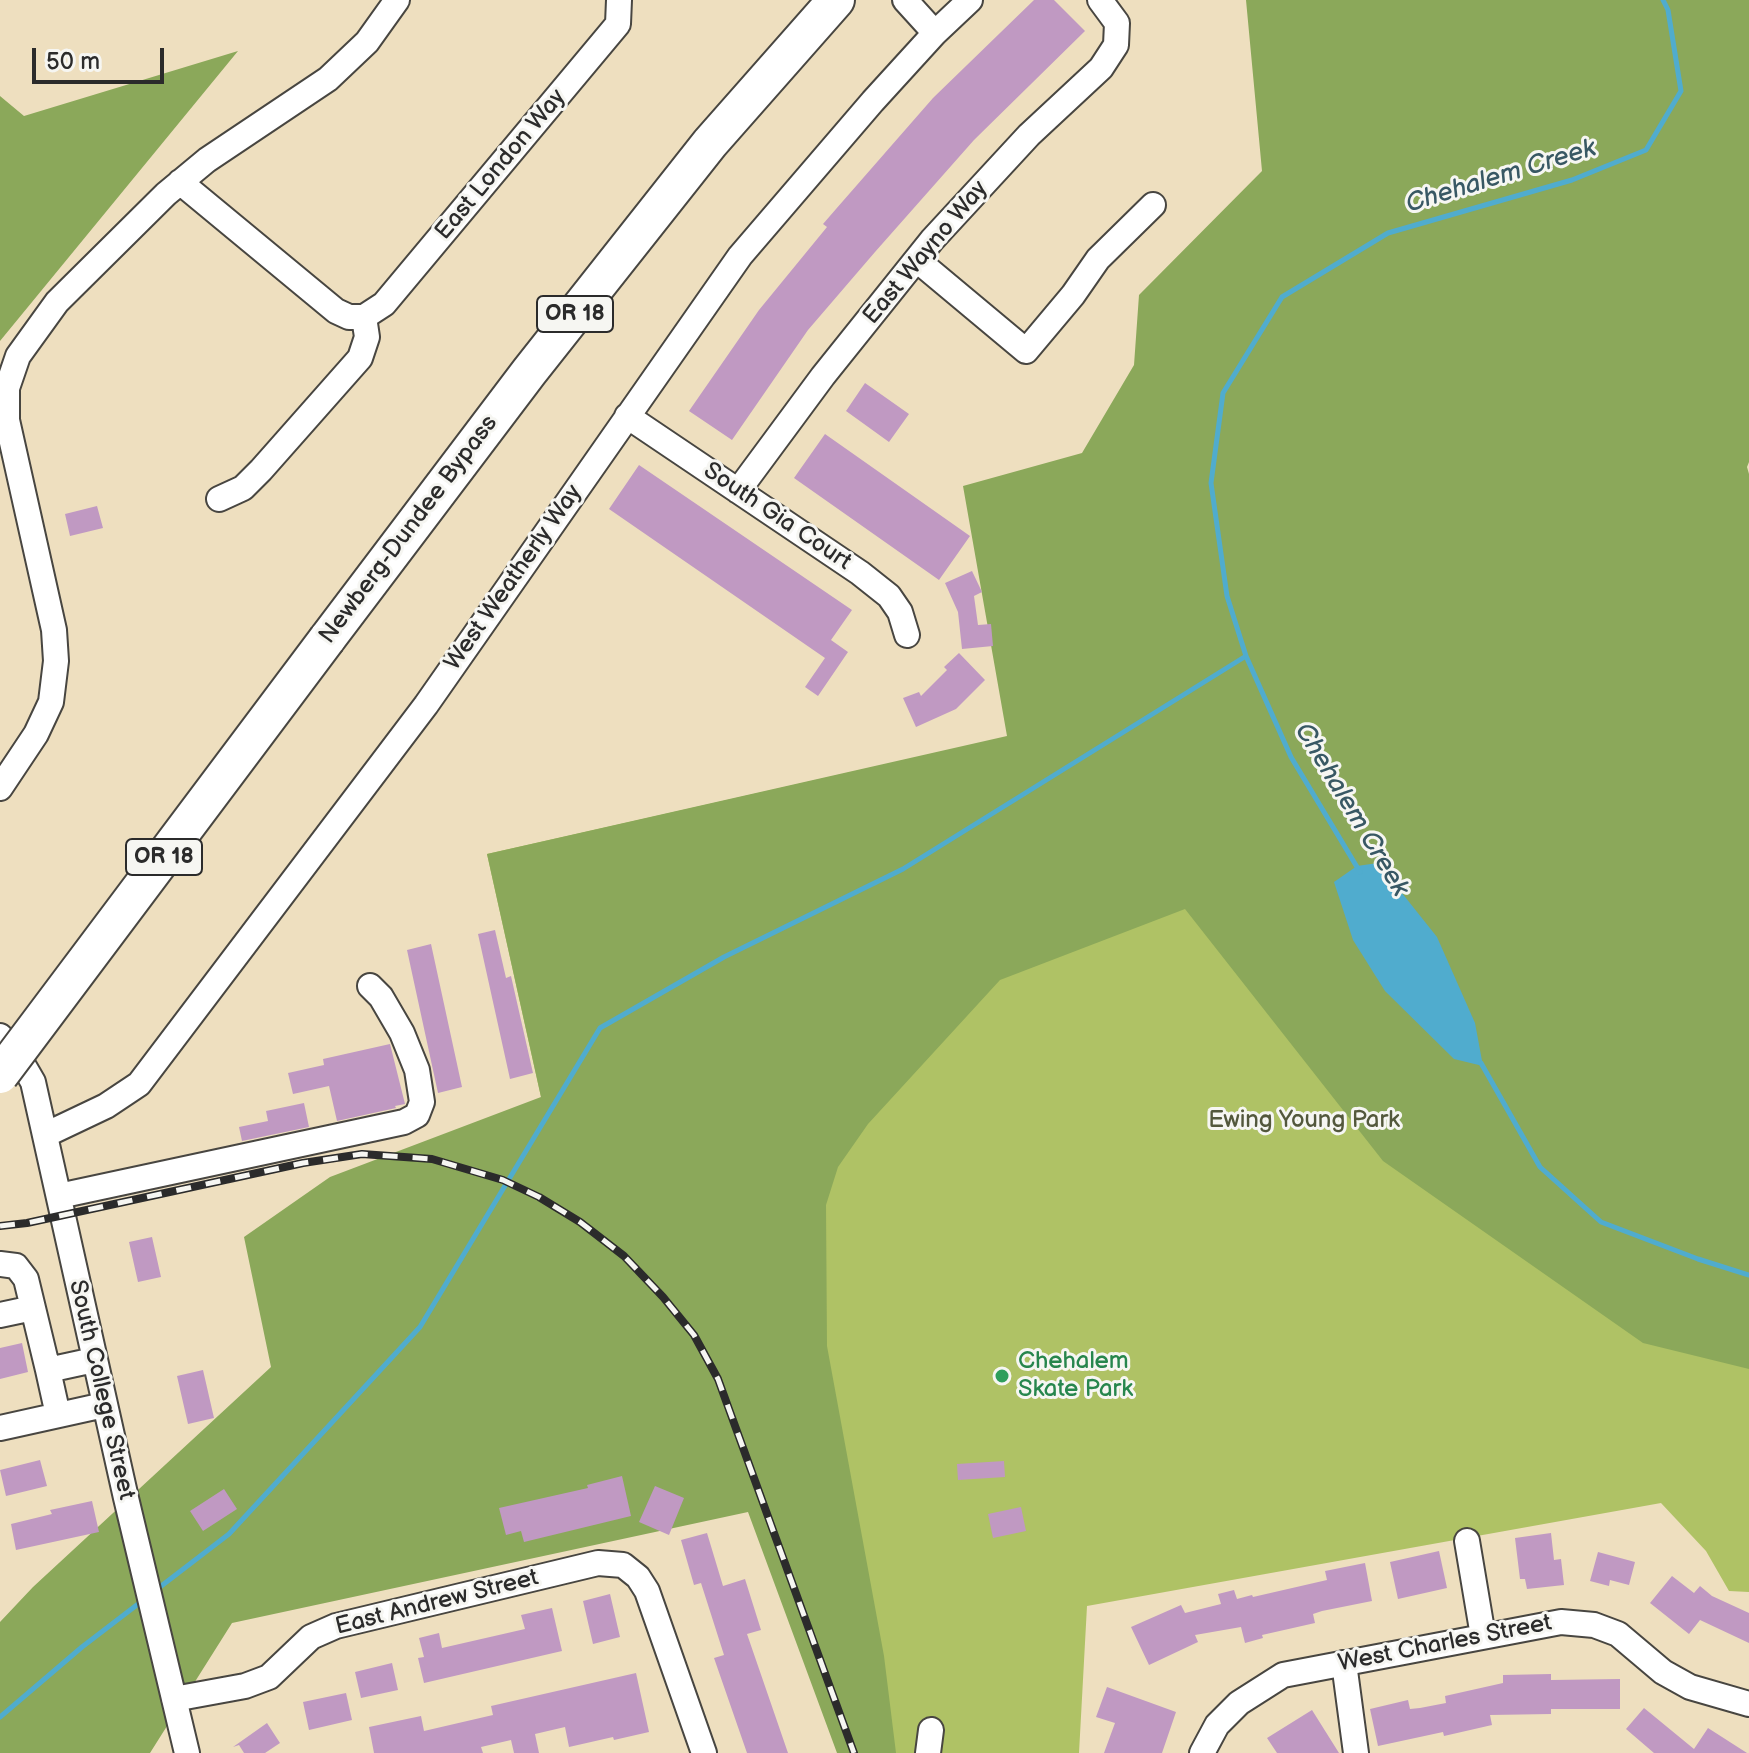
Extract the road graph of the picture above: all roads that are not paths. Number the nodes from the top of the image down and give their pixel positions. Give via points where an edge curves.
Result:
1 (397, 0) edge
2 (836, 0) edge
3 (905, 0) edge
4 (970, 0) edge
5 (1100, 0) edge
6 (619, 1) edge
7 (935, 33) junction
8 (180, 182) junction
9 (1153, 205) dead end
10 (917, 260) junction
11 (364, 317) junction
12 (627, 416) junction
13 (738, 491) junction
14 (219, 499) dead end
15 (907, 635) dead end
16 (0, 788) edge
17 (370, 986) dead end
18 (0, 1036) edge
19 (0, 1075) edge
20 (45, 1135) junction
21 (59, 1196) junction
22 (0, 1264) edge
23 (33, 1308) junction
24 (0, 1315) edge
25 (94, 1360) junction
26 (48, 1370) junction
27 (104, 1405) junction
28 (58, 1415) junction
29 (0, 1428) edge
30 (1467, 1541) dead end
31 (1483, 1636) junction
32 (1344, 1663) junction
33 (174, 1699) junction
34 (1749, 1704) edge
35 (187, 1753) edge
36 (701, 1753) edge
37 (1202, 1753) edge
38 (1356, 1753) edge

1 - 8 street via 367,42 328,79
2 - 19 highway, Newberg-Dundee Bypass / OR 18, bridge via 710,143 529,372
3 - 7 street
4 - 7 street, West Weatherly Way
5 - 10 street, East Wayno Way via 1117,23 1116,45 1101,68 1029,135
6 - 11 street, East London Way via 618,24 384,304
7 - 12 street, West Weatherly Way via 740,256
8 - 11 street via 336,311
8 - 16 street via 57,302 18,356 7,388 7,420 54,630 56,661 51,702
9 - 10 street via 1098,259 1026,351
10 - 13 street, East Wayno Way
11 - 14 street via 367,337 360,358 261,470 243,488
12 - 13 street, South Gia Court
12 - 20 street, West Weatherly Way via 426,705 139,1084
13 - 15 street, South Gia Court via 889,596
17 - 21 street via 402,1033 417,1070 422,1102 417,1115
18 - 20 street, South College Street via 33,1082
20 - 21 street, South College Street
21 - 25 street, South College Street
22 - 23 street via 16,1266 26,1279
23 - 24 street
23 - 26 street
25 - 26 street
25 - 27 street, South College Street
26 - 28 street
27 - 28 street
27 - 33 street, South College Street
28 - 29 street
30 - 31 street
31 - 32 street, West Charles Street
31 - 34 street, West Charles Street via 1561,1622 1594,1625 1618,1634 1690,1687
32 - 37 street, West Charles Street via 1283,1675 1261,1687 1217,1725
32 - 38 street
33 - 35 street, South College Street
33 - 36 street, East Andrew Street via 269,1677 311,1637 336,1626 598,1563 623,1565 647,1591

